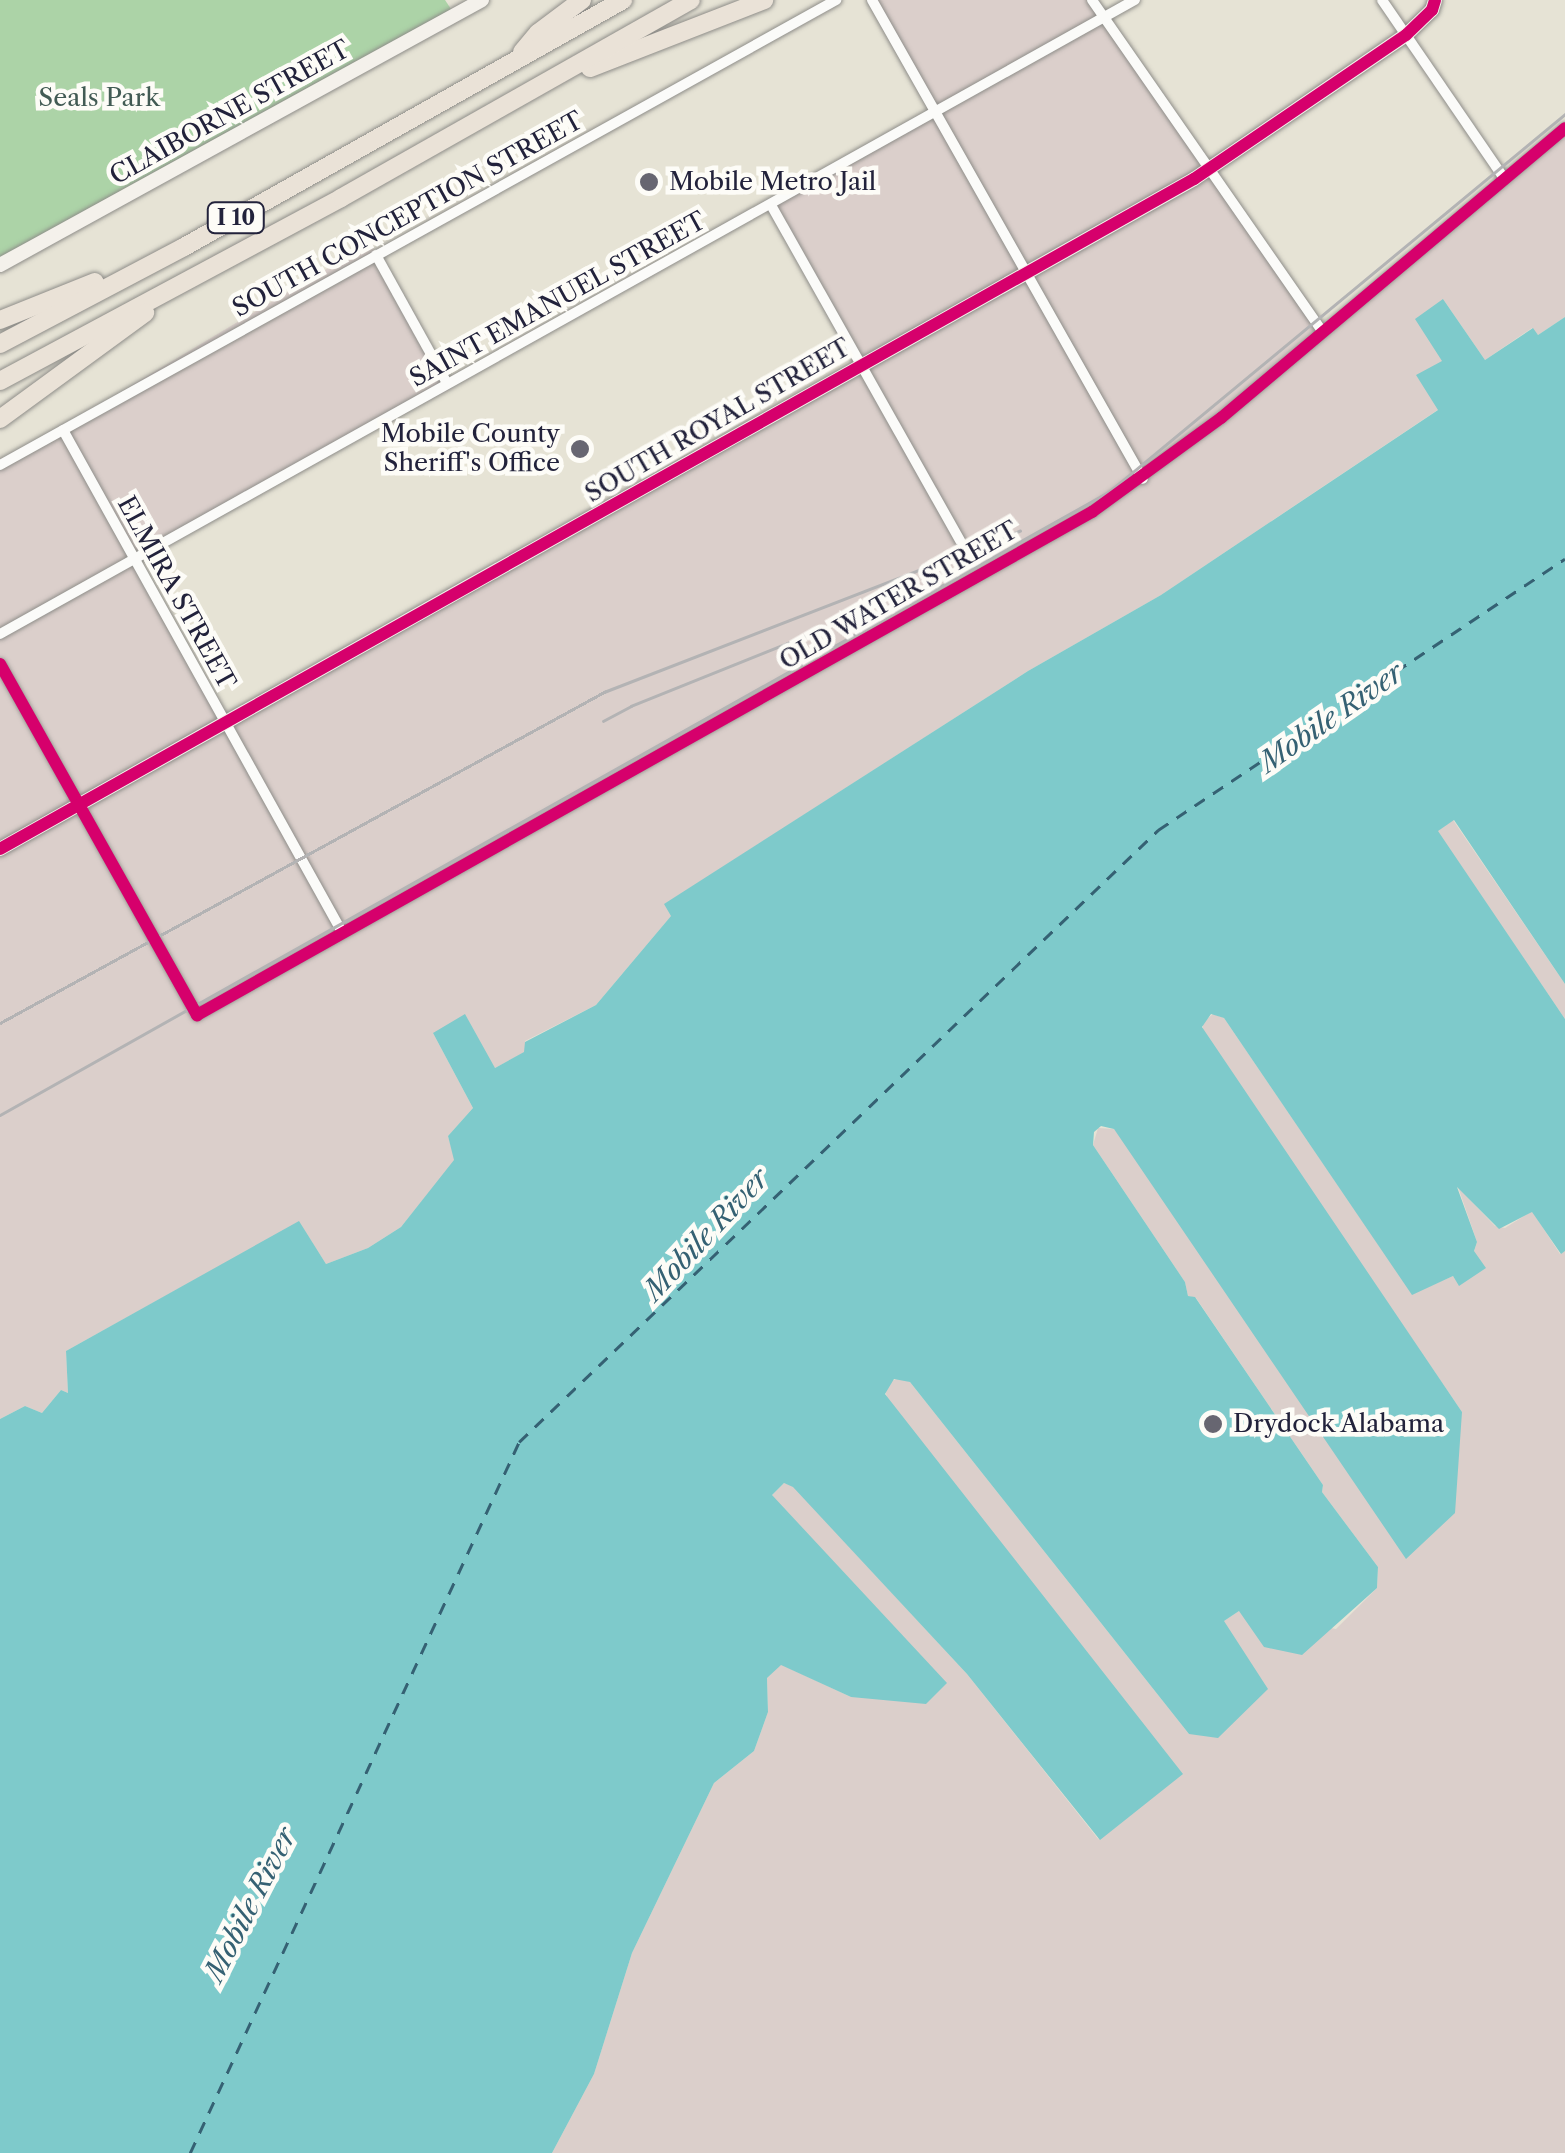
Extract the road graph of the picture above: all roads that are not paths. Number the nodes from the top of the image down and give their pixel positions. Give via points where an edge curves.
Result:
1 (482, 0) edge
2 (582, 0) edge
3 (623, 0) edge
4 (691, 0) edge
5 (764, 0) edge
6 (836, 0) edge
7 (872, 0) edge
8 (1092, 0) edge
9 (1134, 0) edge
10 (1382, 0) edge
11 (1435, 2) edge
12 (1106, 18) junction
13 (1406, 35) junction
14 (513, 62) junction
15 (525, 94) junction
16 (935, 113) junction
17 (1565, 128) edge
18 (1209, 169) junction
19 (1504, 178) junction
20 (770, 205) junction
21 (184, 247) junction
22 (376, 256) junction
23 (0, 265) edge
24 (1025, 274) junction
25 (188, 280) junction
26 (0, 320) edge
27 (1323, 332) junction
28 (0, 344) edge
29 (862, 366) junction
30 (0, 380) edge
31 (447, 383) junction
32 (0, 420) edge
33 (63, 430) junction
34 (0, 464) edge
35 (1144, 479) junction
36 (960, 541) dead end
37 (135, 559) junction
38 (0, 634) edge
39 (0, 664) edge
40 (226, 723) junction
41 (79, 806) junction
42 (0, 850) edge
43 (342, 932) junction

1 - 23 street, CLAIBORNE STREET
2 - 14 highway
3 - 14 highway, I 10
4 - 15 highway, I 10
5 - 15 highway
6 - 22 street, SOUTH CONCEPTION STREET
7 - 16 street
8 - 12 street
9 - 12 street, SAINT EMANUEL STREET
10 - 13 street
11 - 13 street, SOUTH ROYAL STREET
12 - 16 street, SAINT EMANUEL STREET
12 - 18 street
13 - 18 street, SOUTH ROYAL STREET
13 - 19 street
14 - 21 highway, I 10
15 - 25 highway, I 10
16 - 20 street, SAINT EMANUEL STREET
16 - 24 street
17 - 19 street, OLD WATER STREET
18 - 24 street, SOUTH ROYAL STREET
18 - 27 street
19 - 27 street, OLD WATER STREET
20 - 29 street
20 - 31 street, SAINT EMANUEL STREET
21 - 26 highway
21 - 28 highway, I 10
22 - 31 street
22 - 33 street, SOUTH CONCEPTION STREET
24 - 29 street, SOUTH ROYAL STREET
24 - 35 street
25 - 30 highway, I 10
25 - 32 highway
27 - 35 street, OLD WATER STREET
29 - 36 street
29 - 40 street, SOUTH ROYAL STREET
31 - 37 street, SAINT EMANUEL STREET
33 - 34 street, SOUTH CONCEPTION STREET
33 - 37 street, ELMIRA STREET
35 - 43 street, OLD WATER STREET via 841,656
37 - 38 street, SAINT EMANUEL STREET
37 - 40 street, ELMIRA STREET
39 - 41 street
40 - 41 street, SOUTH ROYAL STREET
40 - 43 street, ELMIRA STREET
41 - 42 street, SOUTH ROYAL STREET
41 - 43 street, OLD WATER STREET via 197,1015

